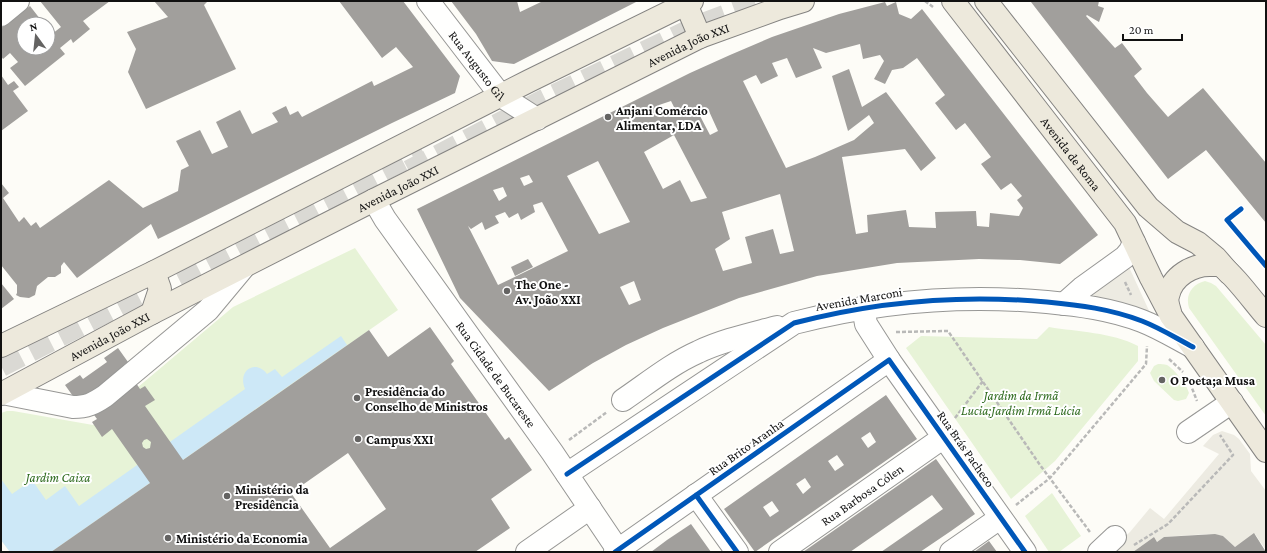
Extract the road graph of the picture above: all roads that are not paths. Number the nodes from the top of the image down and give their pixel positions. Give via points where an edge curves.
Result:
1 (18, 1) edge
2 (428, 1) edge
3 (802, 1) edge
4 (953, 1) edge
5 (687, 2) edge
6 (995, 6) edge
7 (1, 15) edge
8 (700, 37) junction
9 (501, 96) junction
10 (537, 119) junction
11 (374, 200) junction
12 (1134, 242) junction
13 (243, 268) junction
14 (154, 272) junction
15 (1229, 273) junction
16 (1064, 304) junction
17 (863, 307) junction
18 (152, 313) junction
19 (1171, 316) junction
20 (1266, 316) edge
21 (794, 323) junction
22 (1, 346) edge
23 (1193, 347) junction
24 (889, 360) junction
25 (2, 394) edge
26 (623, 400) road end
27 (1232, 402) junction
28 (1188, 432) dead end
29 (942, 435) junction
30 (1266, 451) edge
31 (567, 474) junction
32 (696, 495) junction
33 (590, 508) junction
34 (1000, 518) junction
35 (622, 550) edge
36 (527, 552) edge
37 (737, 552) edge
38 (780, 552) edge
39 (951, 552) edge
40 (1025, 552) edge

1 - 7 street
2 - 9 street, Rua Augusto Gil
3 - 8 main road, Avenida João XXI
4 - 12 main road, Avenida de Roma via 1125,224
5 - 8 main road
5 - 9 main road
6 - 15 main road, Avenida de Roma via 1148,208 1177,232 1198,243
8 - 10 main road, Avenida João XXI
9 - 10 street, Rua Augusto Gil
9 - 14 main road
10 - 11 main road, Avenida João XXI
11 - 13 main road, Avenida João XXI
11 - 31 street, Rua Cidade de Bucareste
12 - 16 street via 1125,256
12 - 19 main road, Avenida de Roma
13 - 18 main road, Avenida João XXI
13 - 25 street via 208,310 93,404 73,407
14 - 18 main road via 160,289
14 - 22 main road
15 - 19 main road via 1220,266 1207,265 1193,268 1183,274 1174,283 1168,295
15 - 20 main road, Avenida de Roma
16 - 17 street, Avenida Marconi via 971,298
16 - 23 street, Avenida Marconi via 1103,310 1141,320
17 - 21 street, Avenida Marconi
17 - 24 street, Rua Brás Pacheco via 866,324
18 - 25 main road, Avenida João XXI
19 - 23 main road, Avenida de Roma
21 - 26 street via 736,338 699,351
21 - 31 street, Avenida Marconi
23 - 27 main road, Avenida de Roma
24 - 29 street, Rua Brás Pacheco
24 - 32 street, Rua Brito Aranha
27 - 28 street
27 - 30 main road, Avenida de Roma
29 - 34 street, Rua Brás Pacheco
29 - 38 street, Rua Barbosa Cólen
31 - 33 street, Rua Cidade de Bucareste
32 - 35 street, Rua Brito Aranha
32 - 37 street
33 - 35 street, Rua Cidade de Bucareste
33 - 36 street
34 - 39 street
34 - 40 street, Rua Brás Pacheco

